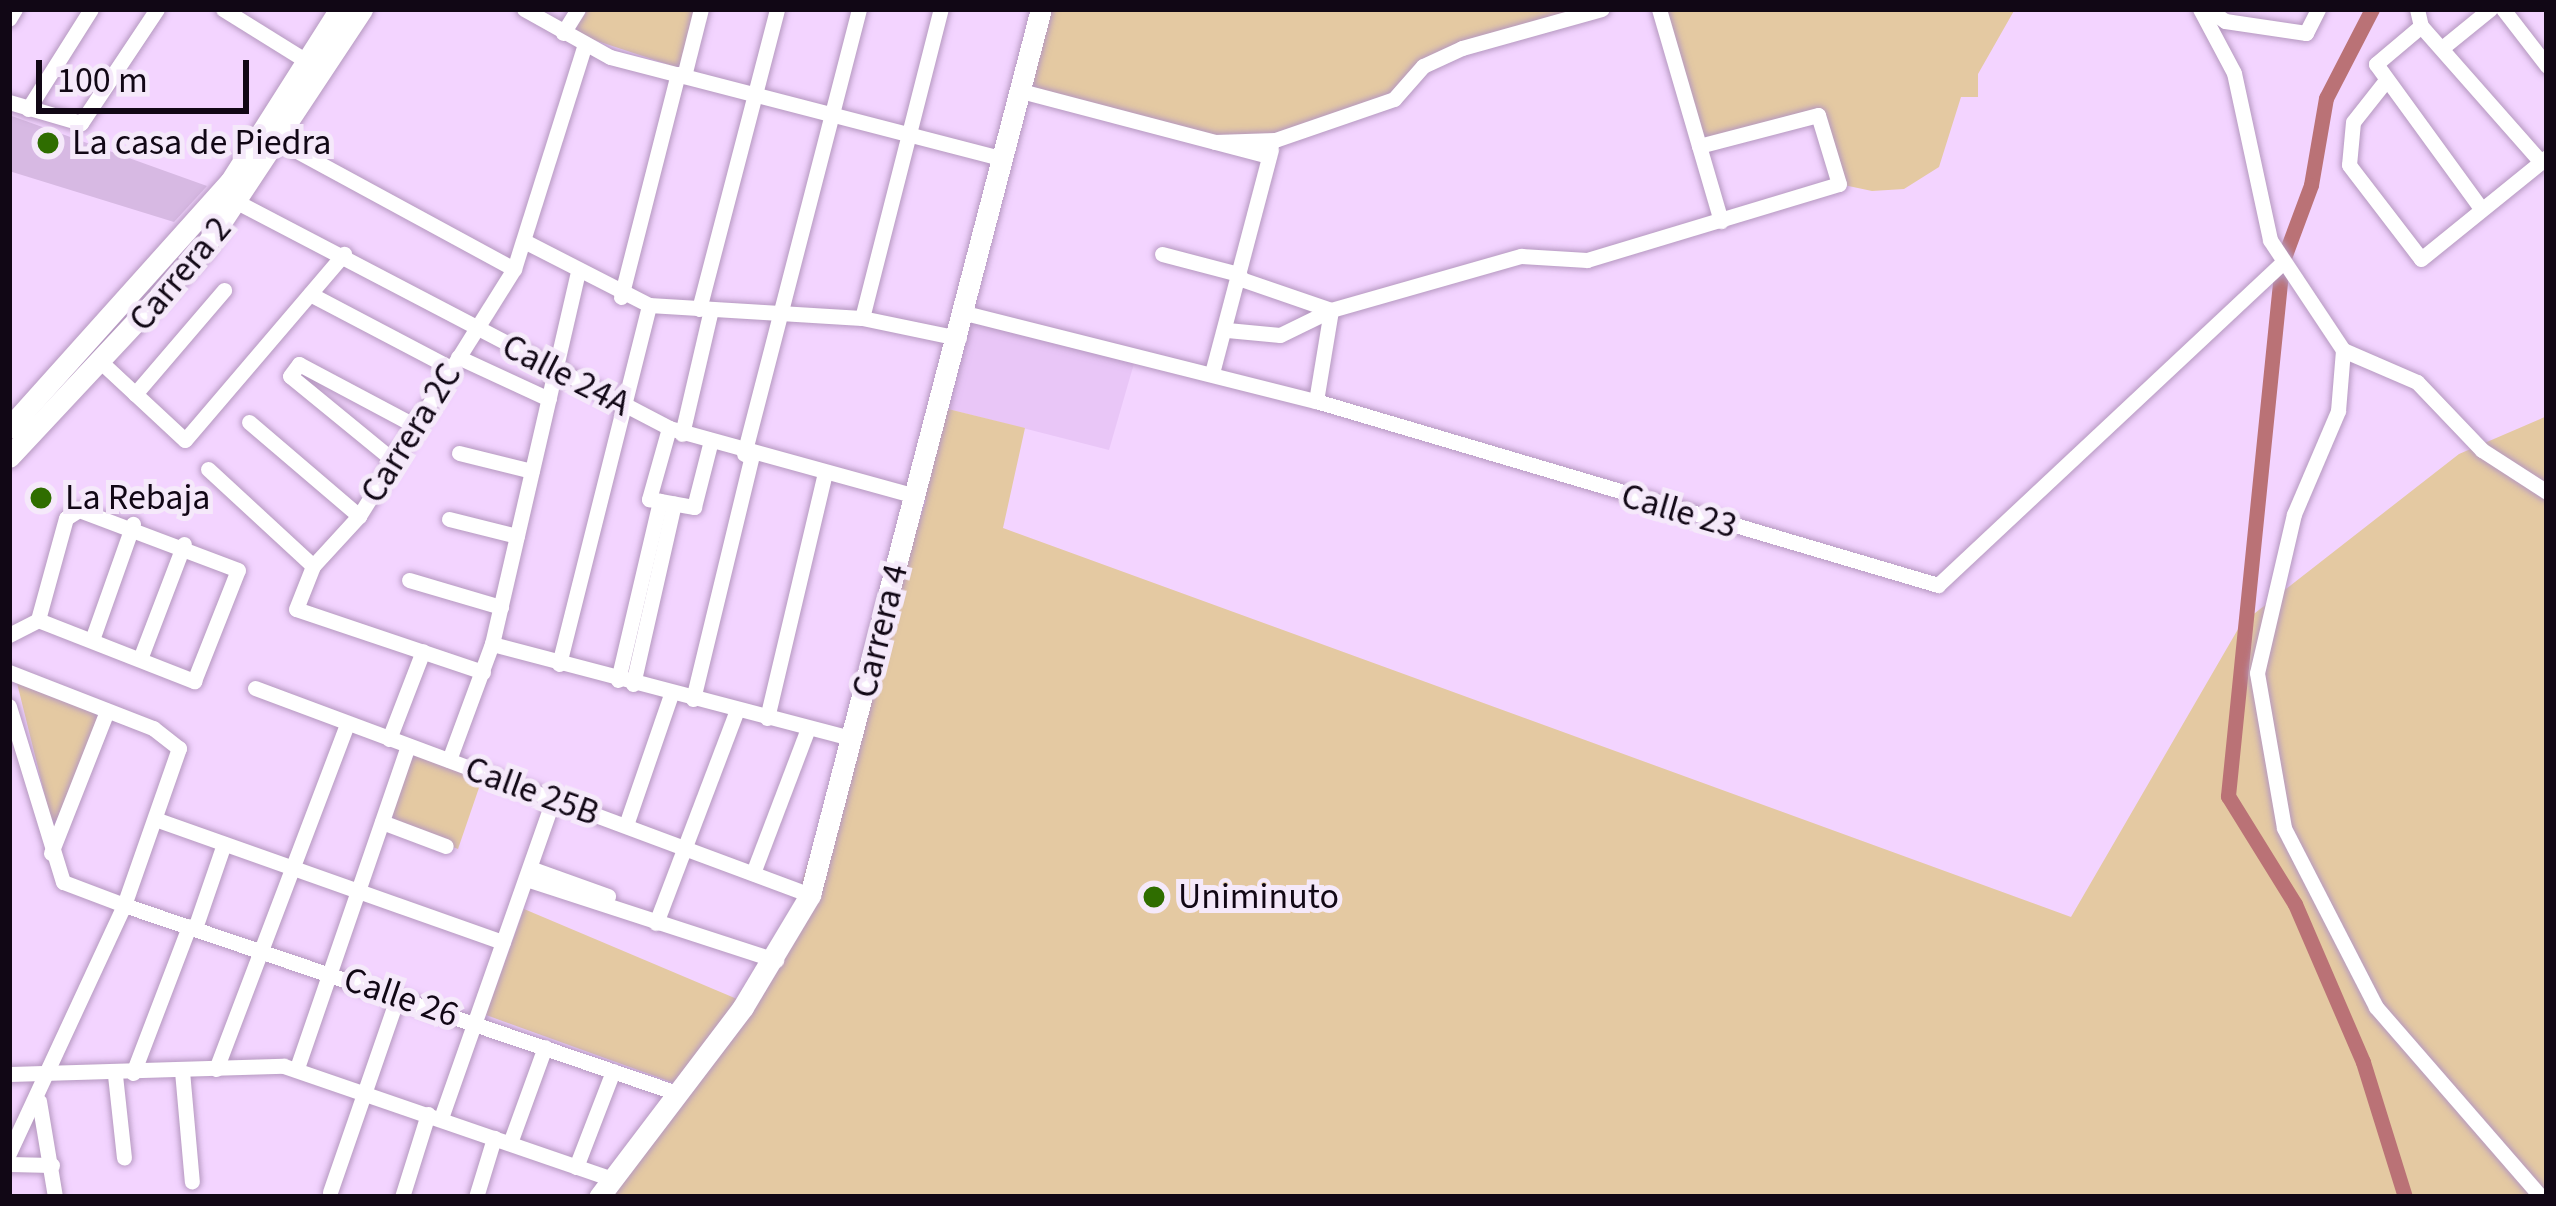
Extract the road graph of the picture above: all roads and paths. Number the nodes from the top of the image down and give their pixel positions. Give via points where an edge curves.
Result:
1 (15, 9) edge
2 (92, 9) edge
3 (157, 9) edge
4 (223, 9) edge
5 (340, 9) edge
6 (362, 9) edge
7 (524, 9) edge
8 (578, 9) edge
9 (701, 9) edge
10 (777, 9) edge
11 (859, 9) edge
12 (941, 9) edge
13 (1041, 9) edge
14 (1602, 9) edge
15 (1659, 9) edge
16 (2204, 9) edge
17 (2318, 9) edge
18 (2490, 9) edge
19 (2504, 9) edge
20 (2225, 15) edge
21 (2419, 18) edge
22 (9, 19) edge
23 (563, 33) junction
24 (584, 47) junction
25 (2442, 48) junction
26 (308, 62) junction
27 (2547, 66) edge
28 (681, 75) junction
29 (2383, 84) junction
30 (1021, 91) junction
31 (756, 94) junction
32 (9, 102) edge
33 (28, 109) junction
34 (832, 112) junction
35 (909, 131) junction
36 (282, 143) junction
37 (1699, 146) junction
38 (1272, 148) junction
39 (1004, 159) junction
40 (2544, 160) edge
41 (239, 203) junction
42 (2480, 207) junction
43 (1721, 221) junction
44 (526, 242) junction
45 (344, 254) junction
46 (1162, 254) dead end
47 (2282, 263) dead end
48 (514, 269) junction
49 (577, 276) junction
50 (1238, 276) junction
51 (224, 290) dead end
52 (310, 294) junction
53 (621, 297) junction
54 (649, 305) junction
55 (705, 309) junction
56 (1331, 310) junction
57 (780, 312) junction
58 (965, 313) junction
59 (862, 319) junction
60 (1227, 330) junction
61 (481, 331) junction
62 (958, 338) junction
63 (2343, 350) junction
64 (452, 362) junction
65 (102, 363) junction
66 (555, 371) junction
67 (1212, 373) junction
68 (135, 394) junction
69 (549, 399) junction
70 (1316, 400) junction
71 (625, 404) junction
72 (249, 422) dead end
73 (412, 424) junction
74 (9, 428) edge
75 (676, 431) junction
76 (710, 444) junction
77 (459, 453) dead end
78 (748, 455) junction
79 (9, 457) edge
80 (394, 461) junction
81 (208, 469) dead end
82 (532, 471) junction
83 (825, 472) junction
84 (2547, 492) edge
85 (913, 496) junction
86 (667, 502) junction
87 (359, 515) junction
88 (449, 519) dead end
89 (133, 524) junction
90 (517, 536) junction
91 (184, 544) junction
92 (313, 566) junction
93 (409, 580) dead end
94 (501, 607) junction
95 (38, 620) junction
96 (9, 635) edge
97 (93, 637) junction
98 (492, 644) junction
99 (423, 651) junction
100 (140, 659) junction
101 (559, 664) junction
102 (9, 672) edge
103 (483, 672) junction
104 (626, 682) junction
105 (254, 688) dead end
106 (671, 694) junction
107 (692, 699) junction
108 (9, 706) edge
109 (737, 710) junction
110 (107, 711) junction
111 (766, 718) junction
112 (347, 724) junction
113 (808, 728) junction
114 (389, 739) junction
115 (853, 739) junction
116 (408, 746) junction
117 (449, 760) junction
118 (554, 798) junction
119 (155, 819) junction
120 (382, 822) junction
121 (626, 825) junction
122 (224, 844) junction
123 (446, 846) dead end
124 (688, 850) junction
125 (51, 854) junction
126 (292, 868) junction
127 (528, 873) junction
128 (754, 873) junction
129 (357, 892) junction
130 (810, 895) junction
131 (124, 905) junction
132 (658, 919) junction
133 (192, 927) junction
134 (503, 942) junction
135 (261, 949) junction
136 (776, 960) junction
137 (330, 972) junction
138 (398, 995) junction
139 (476, 1022) junction
140 (545, 1047) junction
141 (216, 1069) junction
142 (297, 1069) junction
143 (182, 1071) junction
144 (613, 1071) junction
145 (53, 1072) junction
146 (133, 1073) junction
147 (9, 1074) edge
148 (115, 1075) junction
149 (362, 1091) junction
150 (677, 1093) junction
151 (39, 1101) junction
152 (434, 1116) junction
153 (502, 1140) junction
154 (9, 1153) edge
155 (124, 1158) dead end
156 (9, 1164) edge
157 (52, 1165) junction
158 (576, 1167) junction
159 (192, 1182) dead end
160 (606, 1188) edge
161 (330, 1192) dead end
162 (55, 1197) edge
163 (402, 1197) edge
164 (476, 1197) edge
165 (2541, 1197) edge

1 - 22 street
2 - 33 street
3 - 33 street via 81,123
4 - 26 street
5 - 26 main road, Carrera 2
6 - 36 main road, Carrera 2
7 - 23 street
8 - 23 street
9 - 28 street
10 - 31 street
11 - 34 street
12 - 35 street
13 - 30 main road, Carrera 4
14 - 38 street via 1462,48 1423,66 1394,99
15 - 37 street
16 - 20 street
16 - 63 street via 2234,73 2270,240
17 - 20 street via 2312,31
18 - 25 street
19 - 27 street
21 - 25 street
21 - 29 street via 2376,64
23 - 24 street
24 - 28 street
24 - 44 street, Carrera 2C
25 - 40 street
26 - 74 main road, Carrera 2 via 211,206
28 - 31 street
28 - 53 street
29 - 42 street
29 - 42 street via 2353,122 2347,153 2373,204 2422,259
30 - 38 street via 1215,142
30 - 39 main road, Carrera 4
31 - 34 street
31 - 55 street
32 - 33 street
34 - 35 street
34 - 57 street
35 - 39 street
35 - 59 street
36 - 41 main road, Carrera 2
36 - 48 street
37 - 43 street
37 - 43 street via 1818,115 1839,184
38 - 50 street
39 - 58 main road, Carrera 4
40 - 42 street
41 - 45 street, Calle 24A
41 - 65 main road, Carrera 2
43 - 56 street via 1587,260 1521,256
44 - 48 street, Carrera 2C
44 - 49 street
45 - 52 street
45 - 61 street, Calle 24A
46 - 50 street
47 - 70 street, Calle 23 via 1938,585
48 - 61 street, Carrera 2C
49 - 53 street
49 - 66 street
50 - 56 street
50 - 60 street
51 - 68 street
52 - 64 street
52 - 68 street via 185,440
53 - 54 street
54 - 55 street
54 - 71 street
55 - 57 street
55 - 75 street
56 - 60 street via 1280,335
56 - 70 street
57 - 59 street
57 - 78 street
58 - 62 main road, Carrera 4
58 - 67 street, Calle 23
59 - 62 street
60 - 67 street
61 - 64 street, Carrera 2C
61 - 66 street, Calle 24A
62 - 85 main road, Carrera 4
63 - 84 street via 2417,382 2482,450
63 - 165 street via 2338,411 2294,514 2257,673 2284,829 2376,1007
64 - 69 street
64 - 73 street, Carrera 2C
65 - 68 street
65 - 79 main road, Carrera 2
66 - 69 street
66 - 71 street, Calle 24A
67 - 70 street, Calle 23
69 - 82 street
71 - 75 street, Calle 24A
71 - 101 street
72 - 87 street
73 - 80 street, Carrera 2C
73 - 80 street via 298,364 290,376
75 - 76 street, Calle 24A
75 - 86 street via 650,499
76 - 78 street, Calle 24A
76 - 86 street via 694,507
77 - 82 street
78 - 83 street, Calle 24A
78 - 107 street
80 - 87 street, Carrera 2C
81 - 92 street
82 - 90 street
83 - 85 street, Calle 24A
83 - 111 street
85 - 115 main road, Carrera 4
86 - 104 street
87 - 92 street, Carrera 2C
88 - 90 street
89 - 91 street
89 - 95 street via 99,511 66,518
89 - 97 street
90 - 94 street
91 - 100 street
91 - 100 street via 228,560 236,589 194,681
92 - 99 street, Carrera 2C via 296,609
93 - 94 street
94 - 98 street
95 - 96 street
95 - 97 street
97 - 100 street
98 - 101 street
98 - 103 street
99 - 103 street
99 - 114 street
101 - 104 street
102 - 110 street
103 - 117 street
104 - 106 street
105 - 112 street, Calle 25B
106 - 107 street
106 - 121 street
107 - 109 street
108 - 125 street
109 - 111 street
109 - 124 street
110 - 119 street via 179,748
110 - 125 street
111 - 113 street
112 - 114 street, Calle 25B
112 - 126 street
113 - 115 street
113 - 128 street
114 - 116 street, Calle 25B
115 - 130 main road, Carrera 4
116 - 117 street, Calle 25B
116 - 120 street
117 - 118 street, Calle 25B
118 - 121 street, Calle 25B
118 - 127 street
119 - 122 street
119 - 131 street
120 - 123 street
120 - 129 street
121 - 124 street, Calle 25B
122 - 126 street
122 - 133 street
124 - 128 street, Calle 25B
124 - 132 street
125 - 131 street, Calle 26 via 63,882
126 - 129 street
126 - 135 street
127 - 132 street
127 - 134 street
128 - 130 street, Calle 25B
129 - 134 street
129 - 137 street
130 - 136 main road, Carrera 4
131 - 133 street, Calle 26
131 - 145 street
132 - 136 street
133 - 135 street, Calle 26
133 - 146 street
134 - 139 street
135 - 137 street, Calle 26
135 - 141 street
136 - 150 main road, Carrera 4
137 - 138 street, Calle 26
137 - 142 street
138 - 139 street, Calle 26
138 - 149 street
139 - 140 street, Calle 26
139 - 152 street
140 - 144 street, Calle 26
140 - 153 street
141 - 142 street
141 - 143 street
142 - 149 street
143 - 146 street
143 - 159 street
144 - 150 street, Calle 26
144 - 158 street
145 - 147 street
145 - 148 street
145 - 151 street
146 - 148 street
148 - 155 street
149 - 152 street
149 - 161 street
150 - 160 main road, Carrera 4
151 - 154 street
151 - 157 street
152 - 153 street
152 - 163 street
153 - 158 street
153 - 164 street
156 - 157 street
157 - 162 street
158 - 160 street

